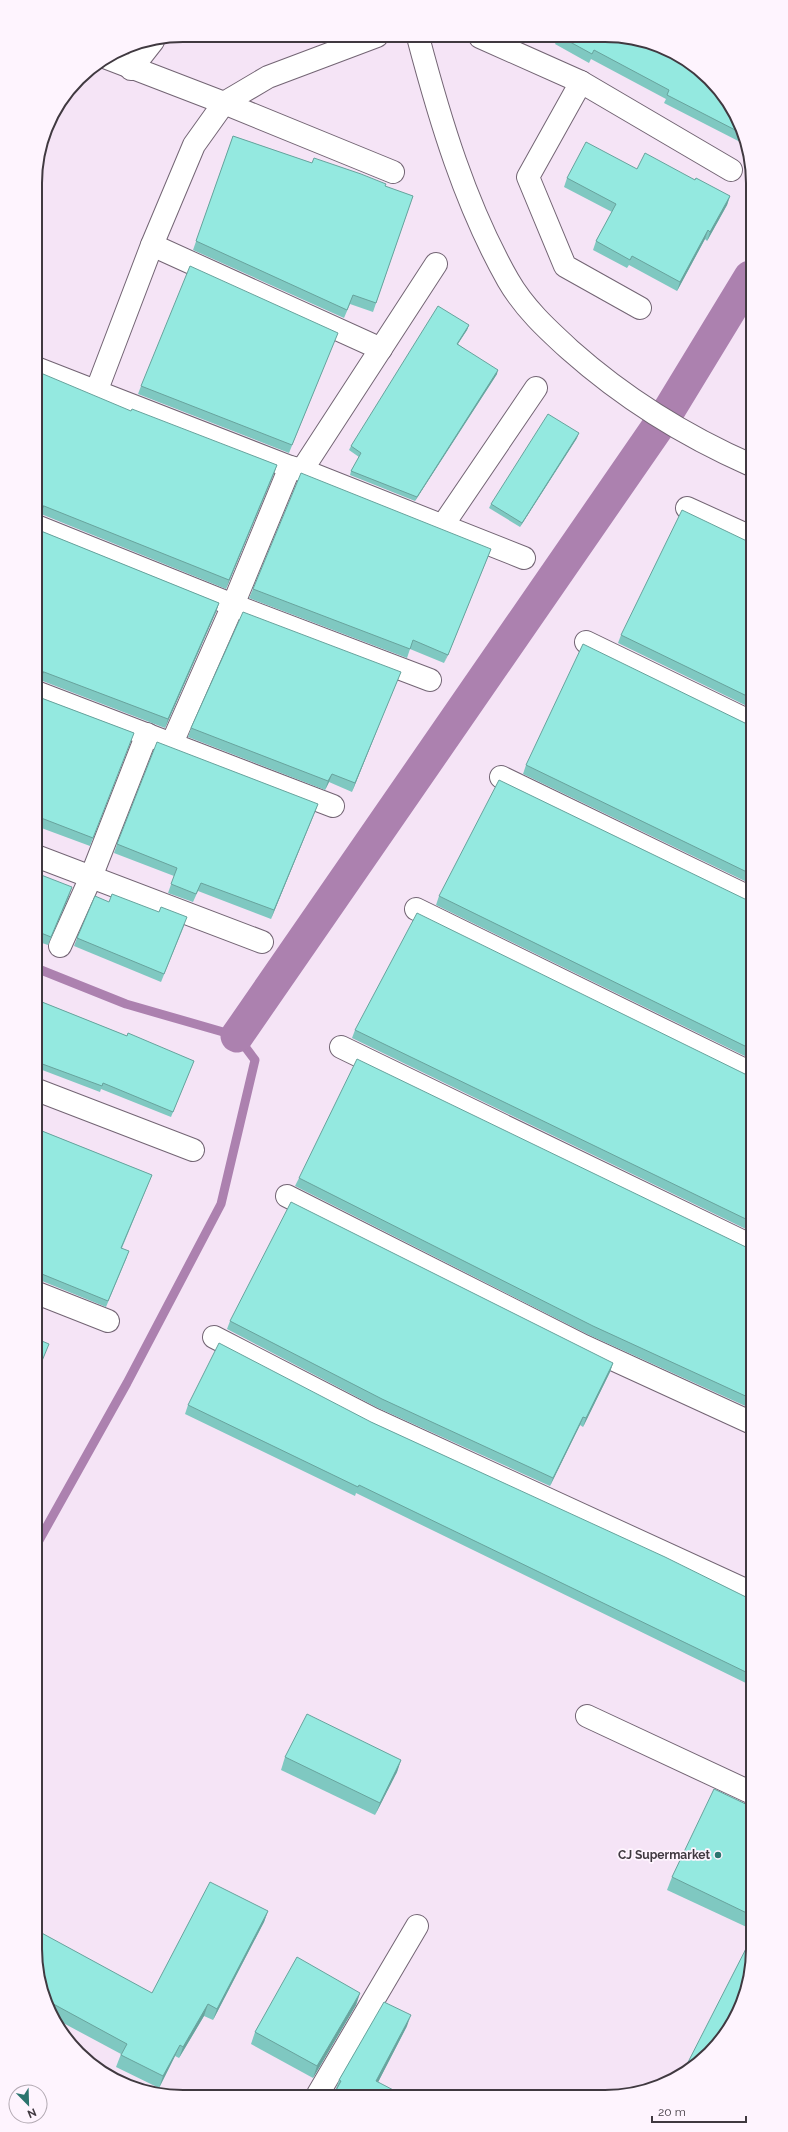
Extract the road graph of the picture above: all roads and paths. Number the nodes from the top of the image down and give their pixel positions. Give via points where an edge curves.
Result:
1 (361, 42) edge
2 (420, 42) edge
3 (491, 42) edge
4 (149, 46) edge
5 (113, 61) edge
6 (131, 69) junction
7 (581, 82) junction
8 (224, 103) junction
9 (731, 170) dead end
10 (393, 172) dead end
11 (152, 245) junction
12 (436, 264) dead end
13 (640, 308) dead end
14 (381, 349) junction
15 (42, 370) edge
16 (536, 388) dead end
17 (96, 392) junction
18 (746, 463) edge
19 (296, 469) junction
20 (687, 508) dead end
21 (443, 525) junction
22 (42, 528) edge
23 (746, 534) edge
24 (524, 558) dead end
25 (233, 605) junction
26 (586, 642) dead end
27 (430, 680) dead end
28 (42, 694) edge
29 (746, 720) edge
30 (147, 734) junction
31 (172, 743) junction
32 (501, 777) dead end
33 (334, 806) dead end
34 (42, 858) edge
35 (91, 877) junction
36 (746, 896) edge
37 (416, 909) dead end
38 (262, 942) dead end
39 (60, 946) dead end
40 (340, 1047) dead end
41 (746, 1071) edge
42 (42, 1092) edge
43 (193, 1150) dead end
44 (287, 1196) dead end
45 (746, 1243) edge
46 (42, 1295) edge
47 (108, 1321) dead end
48 (214, 1337) dead end
49 (746, 1420) edge
50 (746, 1590) edge
51 (587, 1716) dead end
52 (746, 1790) edge
53 (417, 1926) dead end
54 (320, 2090) edge

1 - 8 street via 268,77
2 - 18 street via 444,132 478,218 508,281 539,322 622,394 708,446
3 - 7 street
4 - 6 street
5 - 6 street
6 - 8 street
7 - 9 street
7 - 13 street via 528,177 565,266
8 - 10 street
8 - 11 street via 194,145
11 - 14 street
11 - 17 street
12 - 14 street
14 - 19 street
15 - 17 street
16 - 21 street
17 - 19 street
19 - 21 street
19 - 25 street
20 - 23 street
21 - 24 street
22 - 25 street
25 - 27 street
25 - 31 street
26 - 29 street
28 - 30 street
30 - 31 street
30 - 35 street
31 - 33 street
32 - 36 street
34 - 35 street
35 - 38 street
35 - 39 street
37 - 41 street
40 - 45 street
42 - 43 street
44 - 49 street via 584,1346
46 - 47 street
48 - 50 street via 373,1419
51 - 52 street
53 - 54 street

